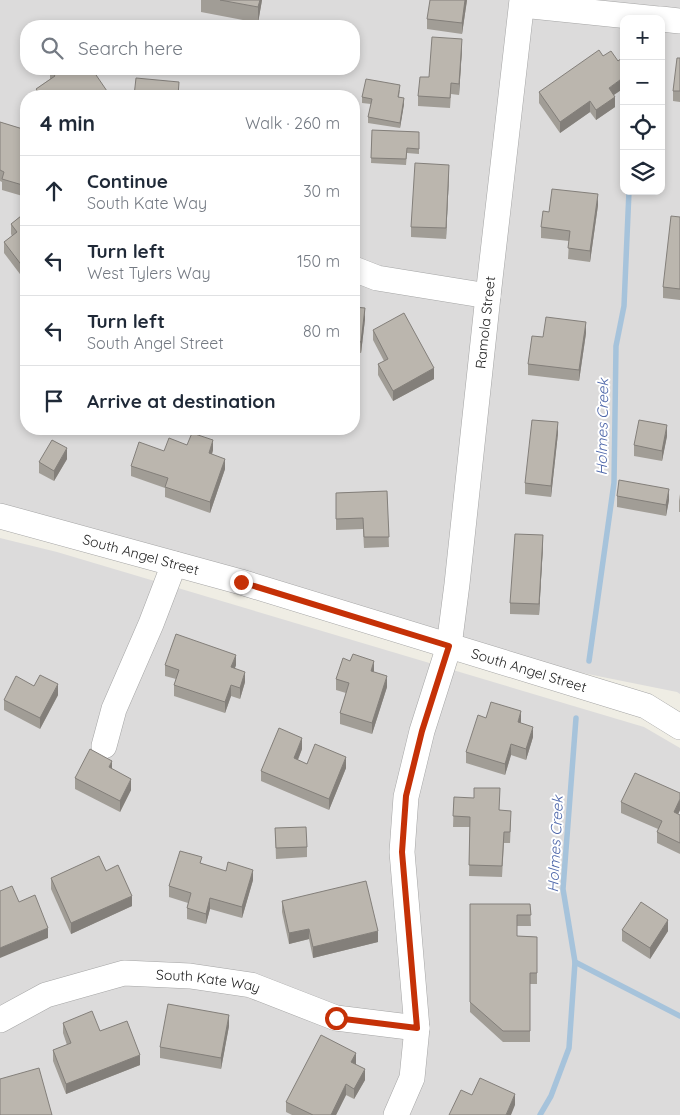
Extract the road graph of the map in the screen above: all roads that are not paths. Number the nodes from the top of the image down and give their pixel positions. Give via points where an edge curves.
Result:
1 (522, 3) edge
2 (625, 15) edge
3 (665, 20) edge
4 (680, 21) edge
5 (360, 271) edge
6 (488, 296) junction
7 (0, 516) edge
8 (174, 564) junction
9 (449, 646) junction
10 (680, 726) edge
11 (104, 746) dead end
12 (0, 1020) edge
13 (417, 1028) junction
14 (396, 1115) edge

1 - 2 street
1 - 6 street, Ramola Street
3 - 4 street
5 - 6 street via 377,278
6 - 9 street, Ramola Street
7 - 8 street, South Angel Street
8 - 9 street, South Angel Street
8 - 11 street via 114,709
9 - 10 street, South Angel Street via 646,706
9 - 13 street, Ramola Street via 422,731 406,796 402,852
12 - 13 street, South Kate Way via 46,995 124,973 190,976 251,985 336,1018
13 - 14 street, Ramola Street via 412,1078

